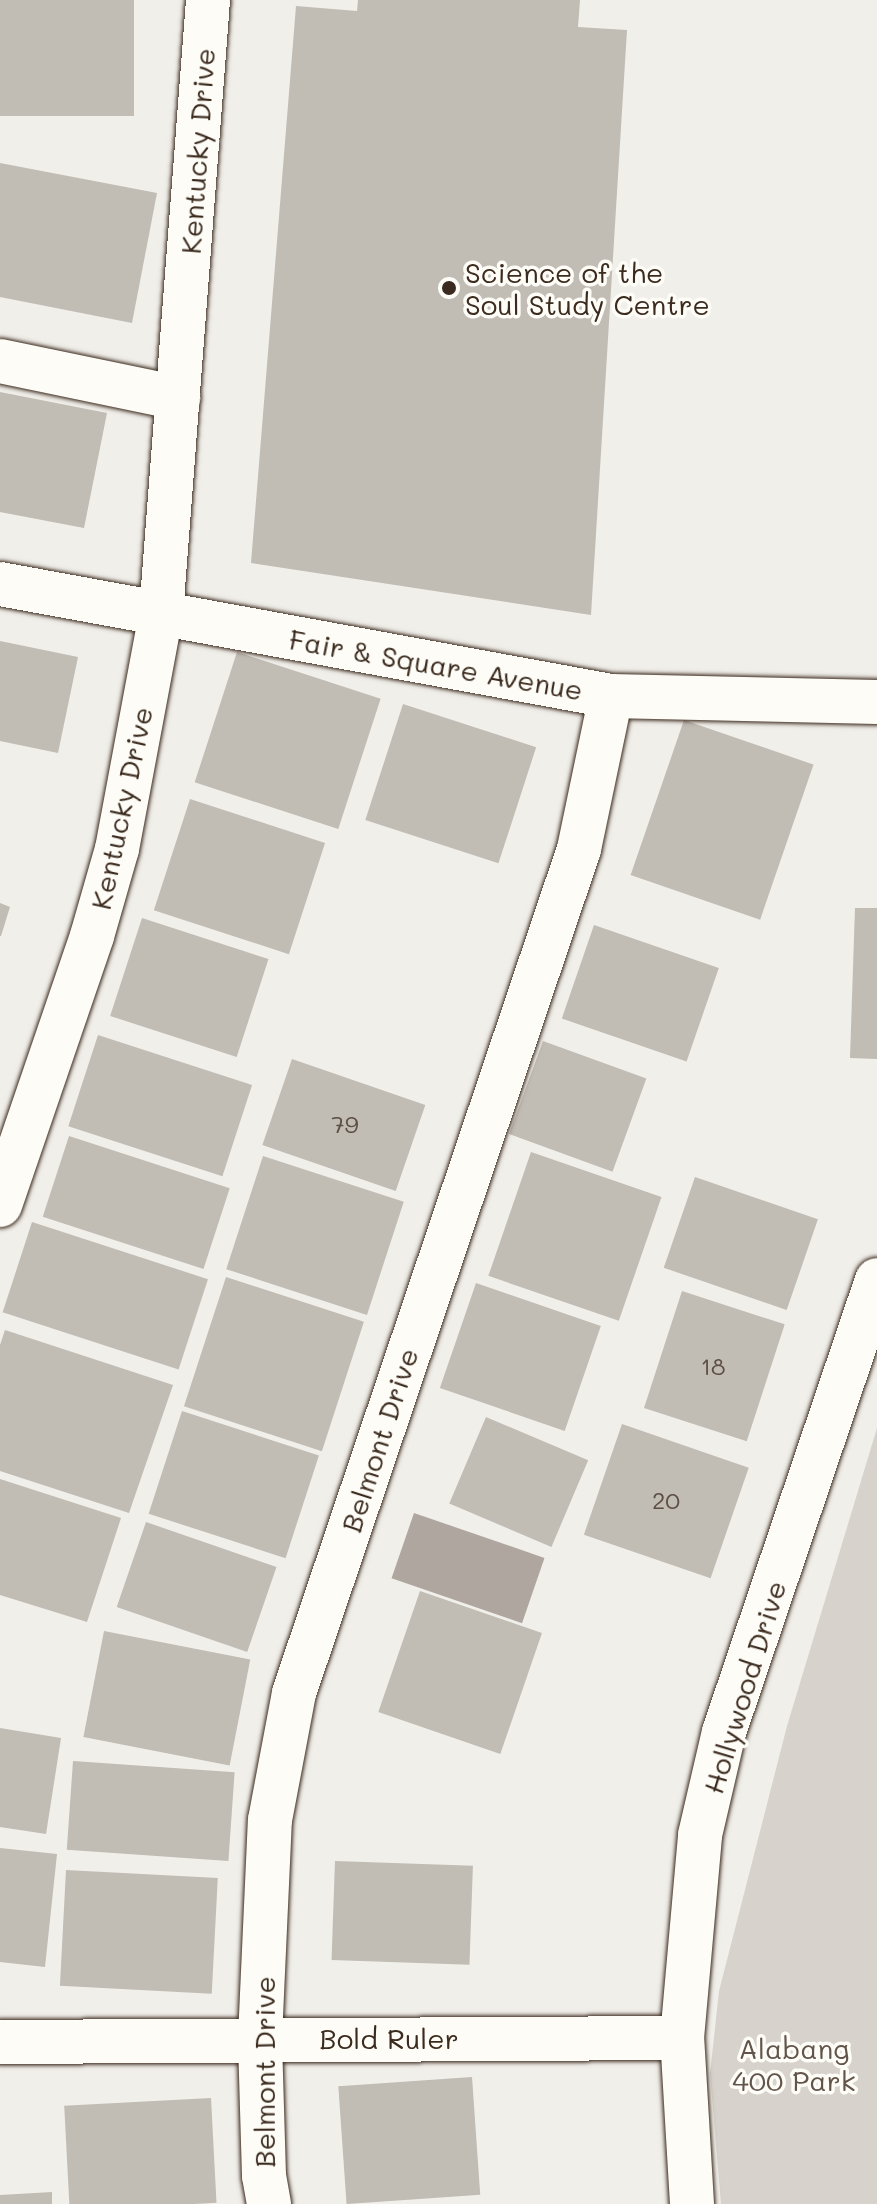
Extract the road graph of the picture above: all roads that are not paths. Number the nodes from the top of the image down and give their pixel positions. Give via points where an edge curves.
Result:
1 (208, 0) edge
2 (0, 361) edge
3 (178, 398) junction
4 (0, 584) edge
5 (161, 614) junction
6 (611, 696) junction
7 (877, 702) edge
8 (0, 1205) edge
9 (877, 1280) edge
10 (260, 2038) junction
11 (682, 2038) junction
12 (0, 2042) edge
13 (269, 2204) edge
14 (692, 2204) edge

1 - 3 street, Kentucky Drive
2 - 3 street
3 - 5 street, Kentucky Drive
4 - 5 street, Fair & Square Avenue
5 - 6 street, Fair & Square Avenue
5 - 8 street, Kentucky Drive via 117,849
6 - 7 street, Fair & Square Avenue
6 - 10 street, Belmont Drive via 579,849 294,1693 270,1820
9 - 11 street, Hollywood Drive via 724,1732 700,1835
10 - 11 street, Bold Ruler
10 - 12 street, Bold Ruler
10 - 13 street, Belmont Drive
11 - 14 street, Hollywood Drive

